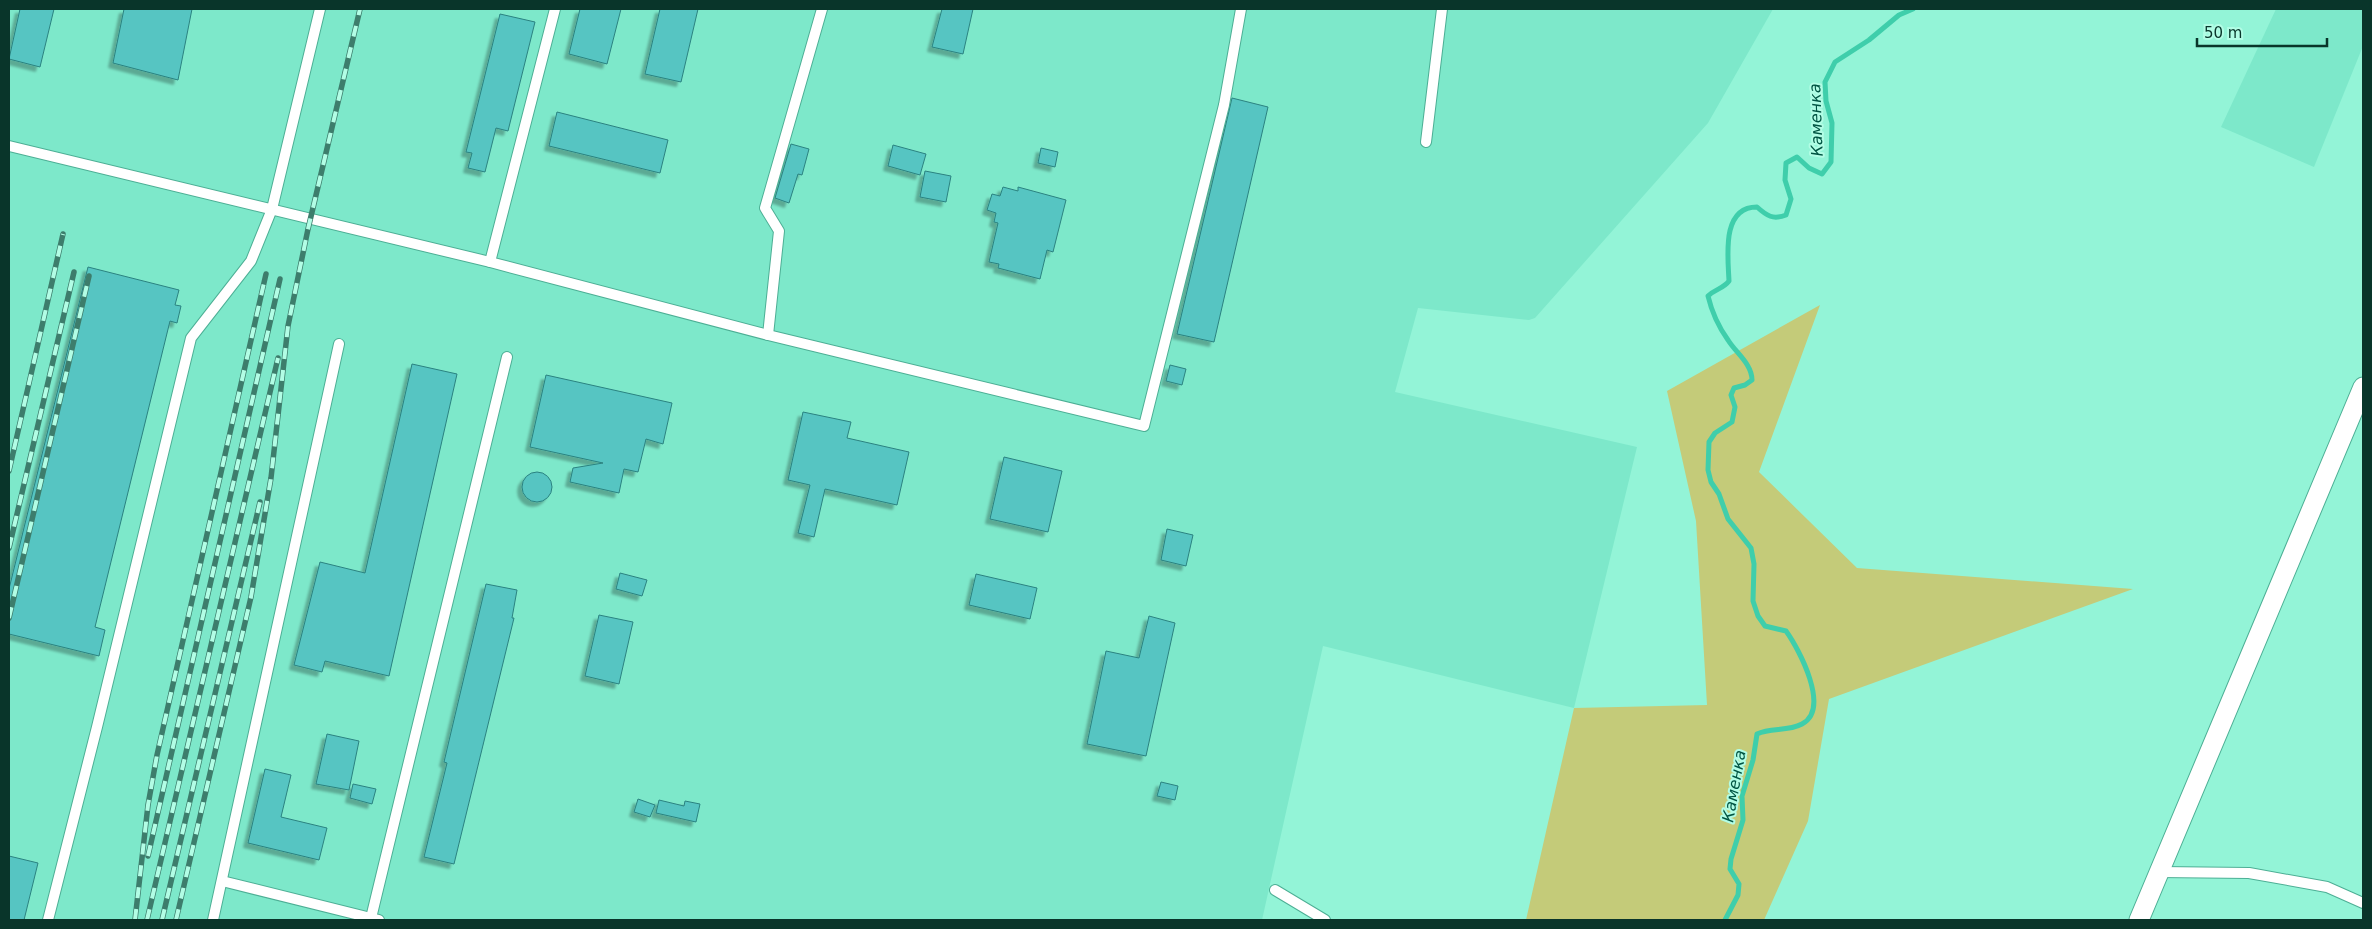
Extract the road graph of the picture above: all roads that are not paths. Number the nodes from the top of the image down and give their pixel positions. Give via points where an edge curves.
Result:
1 (320, 9) edge
2 (555, 9) edge
3 (822, 9) edge
4 (1241, 9) edge
5 (1442, 9) edge
6 (1426, 142) dead end
7 (9, 146) edge
8 (272, 208) junction
9 (490, 262) junction
10 (768, 335) junction
11 (339, 344) dead end
12 (507, 356) dead end
13 (2363, 388) edge
14 (2159, 872) junction
15 (222, 881) junction
16 (1275, 890) dead end
17 (2363, 902) edge
18 (375, 919) edge
19 (48, 920) edge
20 (213, 920) edge
21 (1325, 920) edge
22 (2139, 920) edge

1 - 8 lane
2 - 9 lane
3 - 10 lane via 765,208 779,232
4 - 10 lane via 1224,105 1144,426
5 - 6 lane
7 - 8 lane
8 - 9 lane
8 - 19 lane via 251,261 191,338
9 - 10 lane
11 - 15 lane
12 - 18 lane
13 - 14 street
14 - 17 lane via 2215,871 2258,875 2327,887
14 - 22 street
15 - 18 lane
15 - 20 lane
16 - 21 lane

